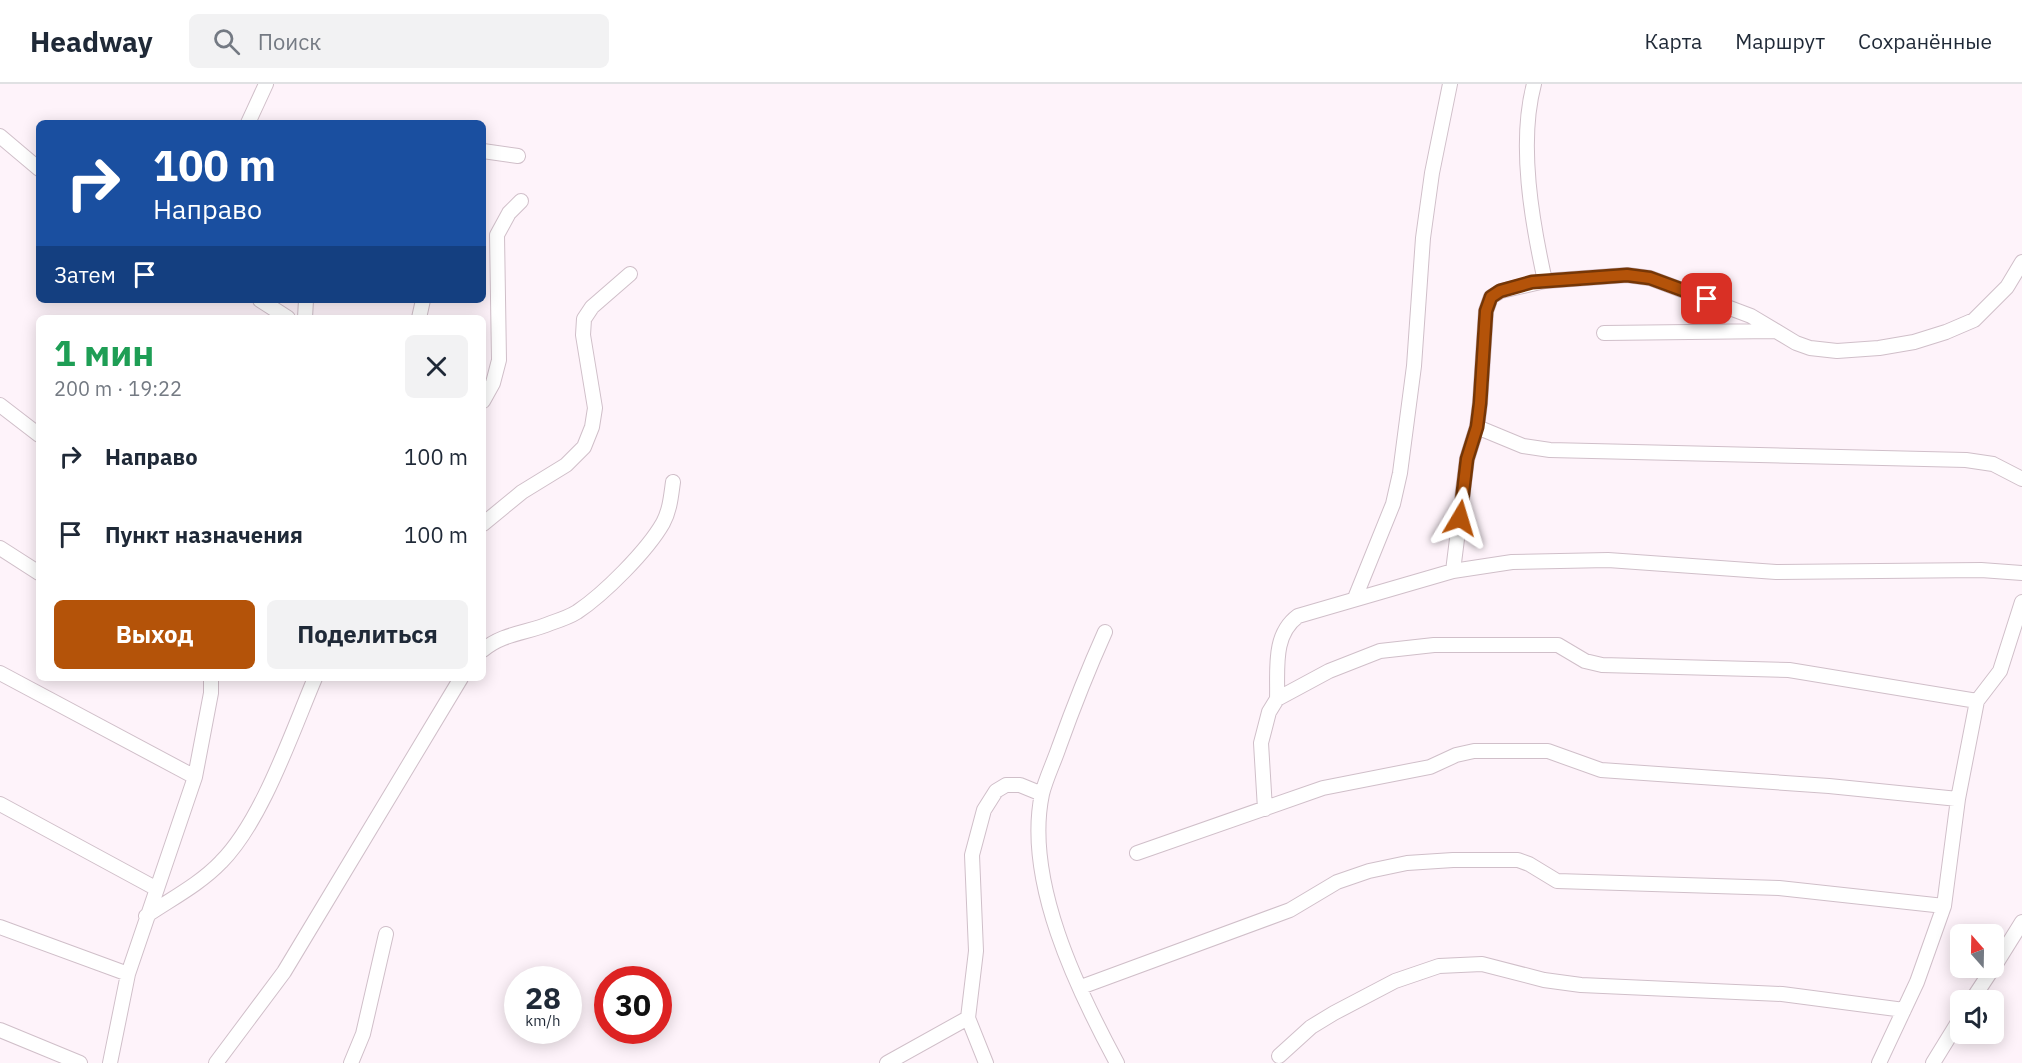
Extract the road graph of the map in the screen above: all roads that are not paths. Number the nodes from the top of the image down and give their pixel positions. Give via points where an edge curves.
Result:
1 (266, 84) edge
2 (1450, 84) edge
3 (1534, 84) edge
4 (249, 120) edge
5 (0, 136) edge
6 (486, 153) edge
7 (518, 156) dead end
8 (36, 166) edge
9 (521, 201) dead end
10 (2022, 262) edge
11 (630, 274) dead end
12 (1545, 281) junction
13 (265, 303) edge
14 (283, 315) edge
15 (1775, 331) junction
16 (1604, 333) dead end
17 (486, 396) edge
18 (0, 405) edge
19 (1477, 427) junction
20 (36, 433) edge
21 (2022, 479) edge
22 (673, 482) dead end
23 (486, 522) edge
24 (0, 548) edge
25 (36, 571) edge
26 (1453, 571) junction
27 (2022, 573) edge
28 (1355, 598) junction
29 (2022, 602) edge
30 (1105, 632) dead end
31 (486, 647) edge
32 (0, 673) edge
33 (211, 681) edge
34 (217, 681) edge
35 (314, 681) edge
36 (459, 681) edge
37 (211, 693) junction
38 (1277, 699) junction
39 (1977, 701) junction
40 (195, 777) junction
41 (1042, 794) junction
42 (1958, 799) junction
43 (0, 804) edge
44 (1265, 809) junction
45 (1137, 853) dead end
46 (157, 889) junction
47 (1944, 906) junction
48 (146, 916) junction
49 (2022, 922) edge
50 (0, 927) edge
51 (386, 934) dead end
52 (2004, 950) edge
53 (128, 974) junction
54 (1081, 987) junction
55 (1904, 1010) junction
56 (968, 1018) junction
57 (0, 1030) edge
58 (1950, 1036) edge
59 (1279, 1056) dead end
60 (80, 1063) edge
61 (110, 1063) edge
62 (216, 1063) edge
63 (351, 1063) edge
64 (887, 1063) edge
65 (986, 1063) edge
66 (1117, 1063) edge
67 (1879, 1063) edge
68 (1933, 1063) edge

1 - 4 street
2 - 28 street via 1423,238 1414,366 1400,473 1393,504
3 - 12 street via 1529,101 1527,159
5 - 8 street
6 - 7 street
9 - 17 street via 508,213 497,235 499,360
10 - 15 street via 2007,287 1974,320 1914,342 1837,351 1809,348
11 - 23 street via 584,319 595,408 584,447 566,465 522,492
12 - 15 street via 1627,275 1650,278 1751,316
12 - 19 street via 1500,291 1491,297 1486,311
13 - 14 street
15 - 16 street
18 - 20 street
19 - 21 street via 1523,446 1551,450 1966,460 1993,464
19 - 26 street via 1467,459
22 - 31 street via 664,522 592,601 575,614 513,633
24 - 25 street
26 - 27 street via 1512,562 1608,560 1776,572
26 - 28 street
28 - 38 street via 1298,616 1285,629 1279,644
29 - 39 street via 2000,671
30 - 41 street via 1083,680
32 - 40 street
33 - 37 street
34 - 37 street
35 - 48 street via 262,801 234,847 202,879
36 - 62 street via 284,972
37 - 40 street
38 - 39 street via 1329,671 1380,651 1434,645 1558,645 1585,662 1602,665 1789,670
38 - 44 street via 1269,712 1261,743
39 - 42 street
40 - 46 street
41 - 54 street via 1042,867 1054,926
41 - 56 street via 1020,785 1006,785 996,791 984,810 972,855 975,951
42 - 44 street via 1601,770 1548,751 1474,751 1430,767 1323,788
42 - 47 street
43 - 46 street
44 - 45 street
46 - 48 street
47 - 54 street via 1779,888 1557,881 1518,860 1407,863 1337,882 1290,910
47 - 55 street
48 - 53 street
49 - 52 street
50 - 53 street
51 - 63 street via 363,1034
53 - 61 street
54 - 66 street
55 - 59 street via 1782,994 1581,985 1482,964 1439,966 1395,981 1334,1013 1311,1027
55 - 67 street
56 - 64 street
56 - 65 street
57 - 60 street
58 - 68 street

